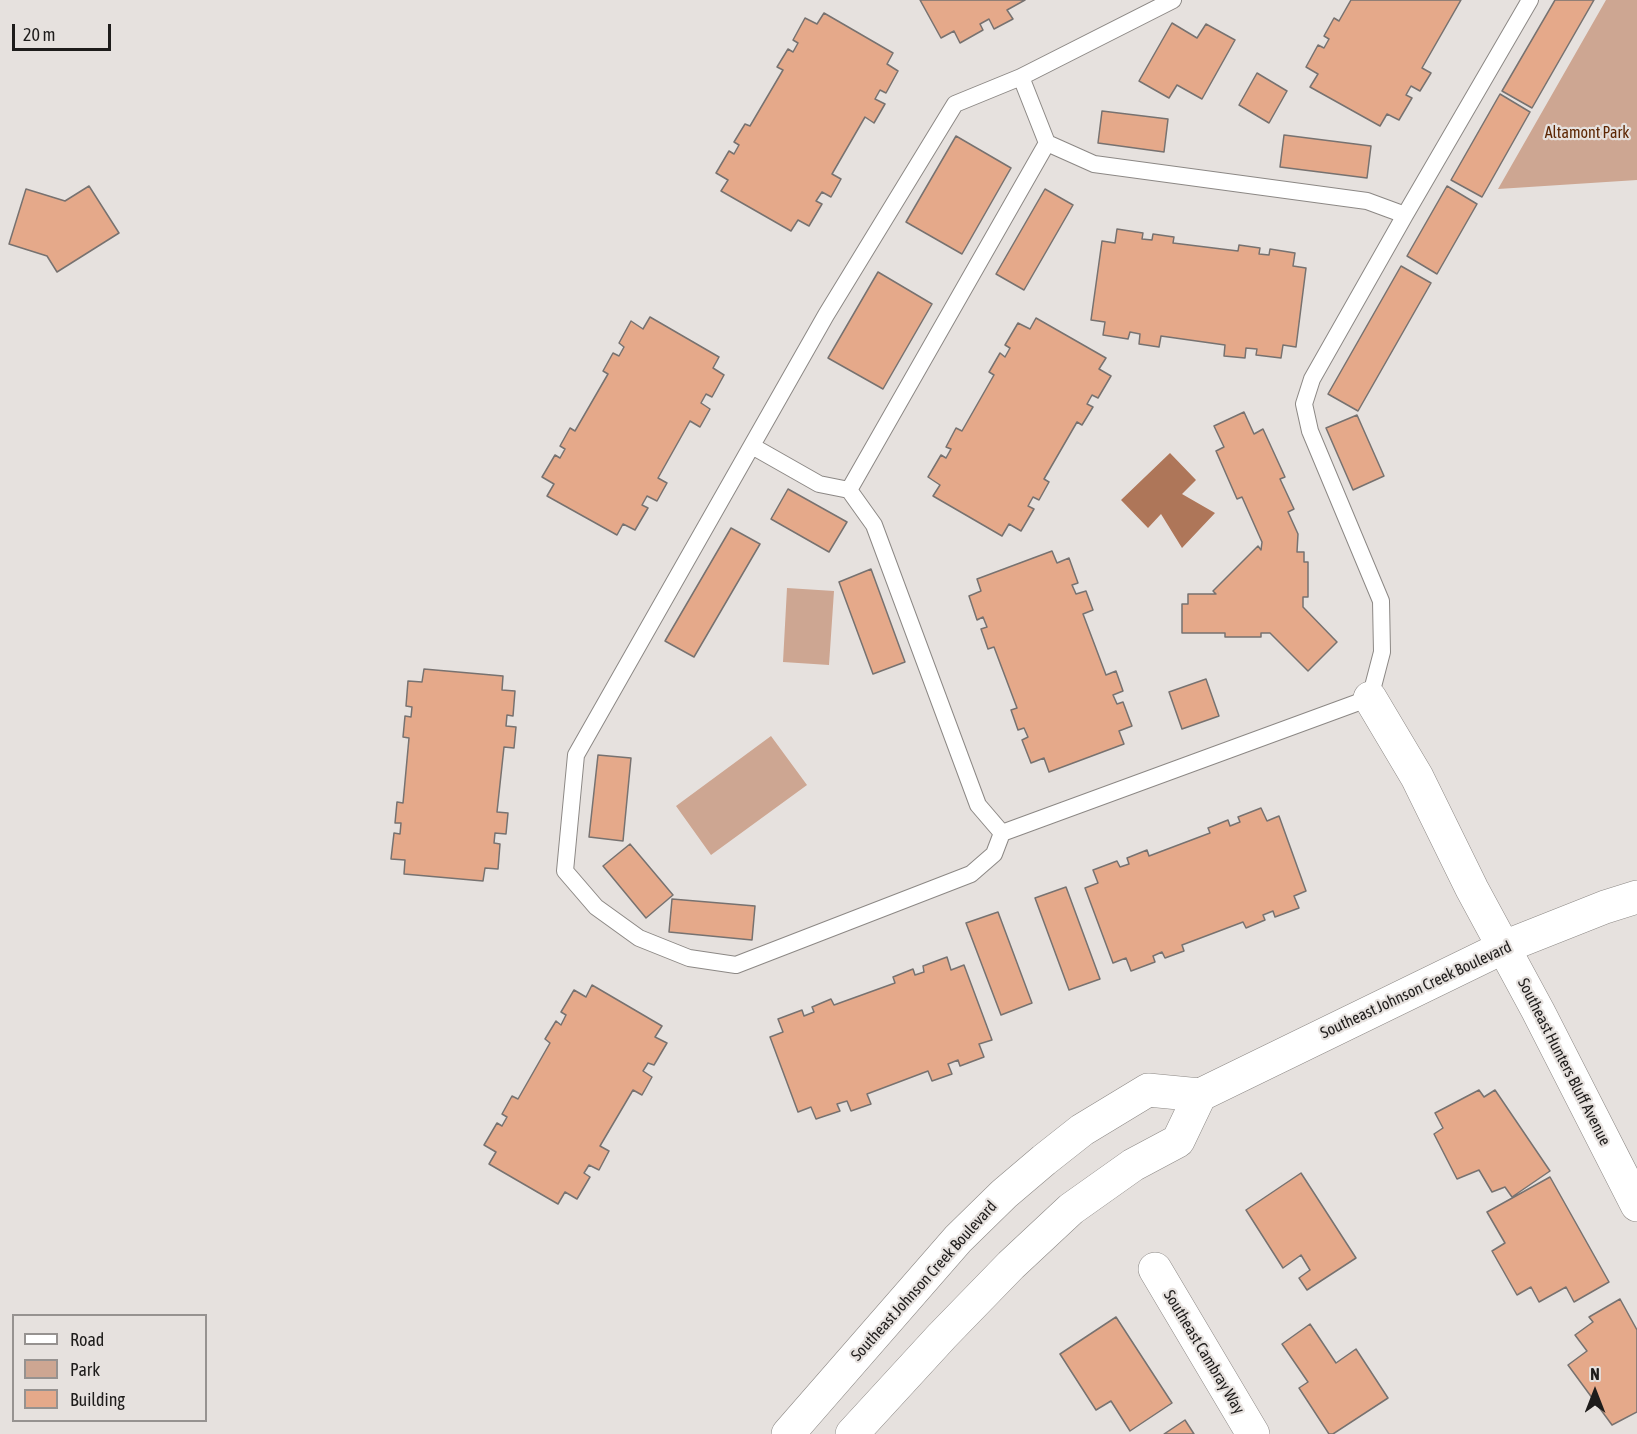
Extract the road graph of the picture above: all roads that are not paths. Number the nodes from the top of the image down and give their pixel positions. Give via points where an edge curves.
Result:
1 (1173, 0) edge
2 (1530, 0) edge
3 (1021, 77) junction
4 (1047, 143) junction
5 (1405, 215) junction
6 (752, 446) junction
7 (849, 489) junction
8 (1370, 698) junction
9 (1002, 833) junction
10 (1637, 897) edge
11 (1504, 947) junction
12 (1200, 1095) junction
13 (1637, 1205) edge
14 (1155, 1269) dead end
15 (788, 1434) edge
16 (852, 1434) edge
17 (1253, 1434) edge

1 - 3 lane
2 - 5 lane
3 - 4 lane
3 - 6 lane via 955,104 826,315
4 - 5 lane via 1094,164 1367,201
4 - 7 lane
5 - 8 lane via 1312,379 1304,404 1310,431 1381,601 1382,652
6 - 7 lane via 819,484
6 - 9 lane via 576,755 565,871 596,907 639,938 689,958 736,965 971,874 994,854
7 - 9 lane via 874,525 978,805
8 - 9 lane
8 - 11 street, Southeast Hunters Bluff Avenue via 1417,777
10 - 11 street, Southeast Johnson Creek Boulevard
11 - 12 street, Southeast Johnson Creek Boulevard
11 - 13 street, Southeast Hunters Bluff Avenue
12 - 15 street, Southeast Johnson Creek Boulevard via 1148,1090 1082,1130 1044,1160 958,1239
12 - 16 street via 1178,1141 1133,1165 1071,1209 1011,1265
14 - 17 street, Southeast Cambray Way

